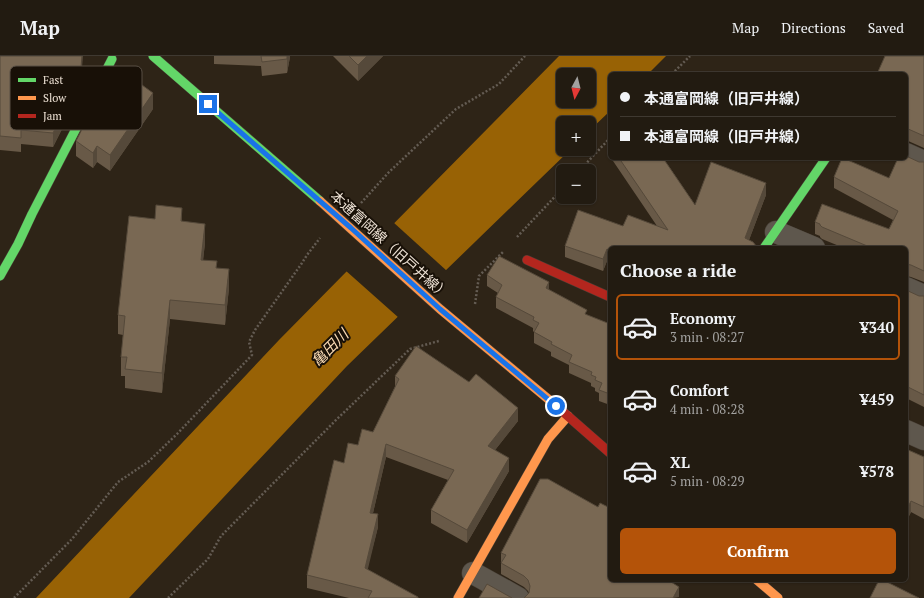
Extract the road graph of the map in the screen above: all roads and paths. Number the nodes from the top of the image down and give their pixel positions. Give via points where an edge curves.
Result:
1 (153, 56) edge
2 (526, 56) edge
3 (690, 56) edge
4 (112, 59) dead end
5 (108, 66) edge
6 (674, 72) edge
7 (75, 130) edge
8 (608, 140) edge
9 (908, 155) edge
10 (825, 160) edge
11 (924, 162) edge
12 (586, 164) edge
13 (361, 203) dead end
14 (320, 238) dead end
15 (770, 240) edge
16 (803, 246) edge
17 (527, 260) dead end
18 (0, 276) edge
19 (908, 289) edge
20 (608, 296) edge
21 (924, 296) edge
22 (440, 341) dead end
23 (568, 416) junction
24 (908, 432) edge
25 (924, 439) edge
26 (608, 451) edge
27 (473, 572) junction
28 (759, 582) edge
29 (14, 598) edge
30 (168, 598) edge
31 (458, 598) edge
32 (518, 598) edge
33 (778, 598) edge

1 - 23 street, 本通富岡線（旧戸井線） via 440,309
2 - 13 path via 499,84 456,109 389,172
3 - 6 path
4 - 5 street
7 - 18 street
8 - 12 path
9 - 11 street
10 - 15 street
14 - 29 path via 255,330 249,342 252,355 148,462 118,482 72,539
15 - 16 street
17 - 20 street
19 - 21 street
22 - 30 path via 410,349 221,536 208,559
23 - 26 street, 本通富岡線（旧戸井線）
23 - 27 street via 548,439
24 - 25 street
27 - 31 street
27 - 32 street
28 - 33 street

